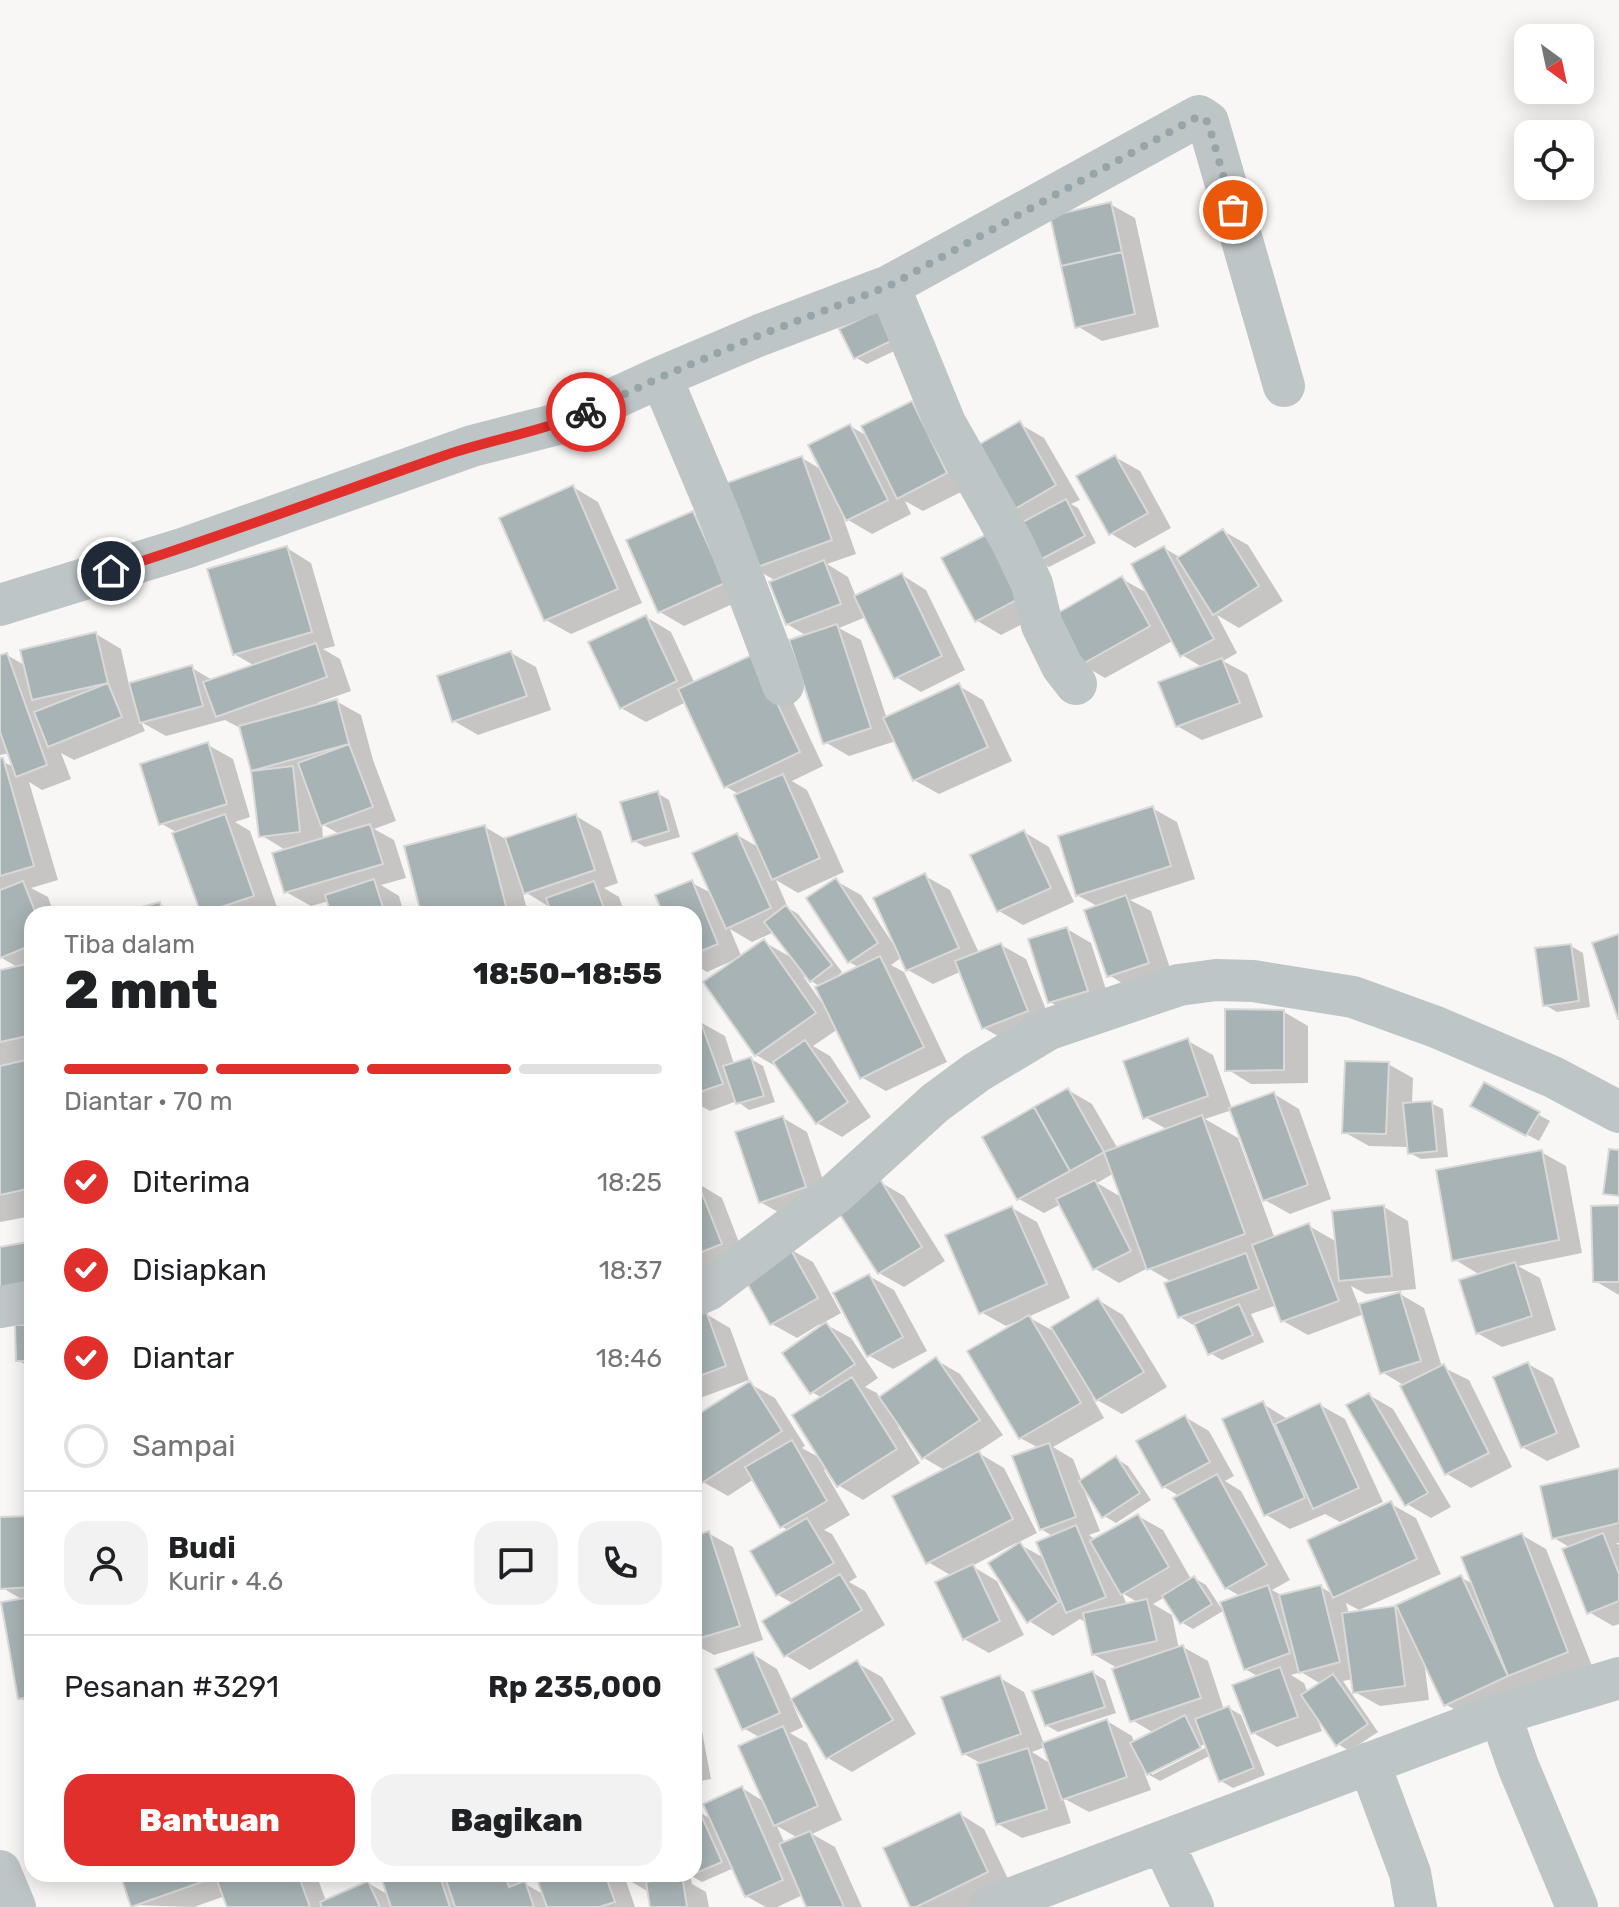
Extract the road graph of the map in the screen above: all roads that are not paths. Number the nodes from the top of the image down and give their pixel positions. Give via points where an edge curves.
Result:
1 (889, 286) junction
2 (661, 377) junction
3 (1284, 386) dead end
4 (0, 605) edge
5 (1076, 684) dead end
6 (783, 685) dead end
7 (1619, 1112) edge
8 (702, 1291) edge
9 (24, 1302) edge
10 (0, 1307) edge
11 (1619, 1678) edge
12 (1500, 1714) junction
13 (1369, 1763) junction
14 (1163, 1843) junction
15 (0, 1871) edge
16 (1190, 1902) edge
17 (15, 1907) edge
18 (989, 1907) edge
19 (1416, 1907) edge
20 (1577, 1907) edge

1 - 2 street
1 - 3 street via 1199,116 1208,122
1 - 5 street via 945,423 1012,542 1032,584 1042,625
2 - 4 street via 558,424 472,446 185,548
2 - 6 street
7 - 8 street via 1553,1077 1353,997 1253,981 1179,985 1049,1029 977,1072 835,1194
9 - 10 street
11 - 12 street
12 - 13 street
12 - 20 street
13 - 14 street
13 - 19 street via 1404,1857
14 - 16 street
14 - 18 street
15 - 17 street

